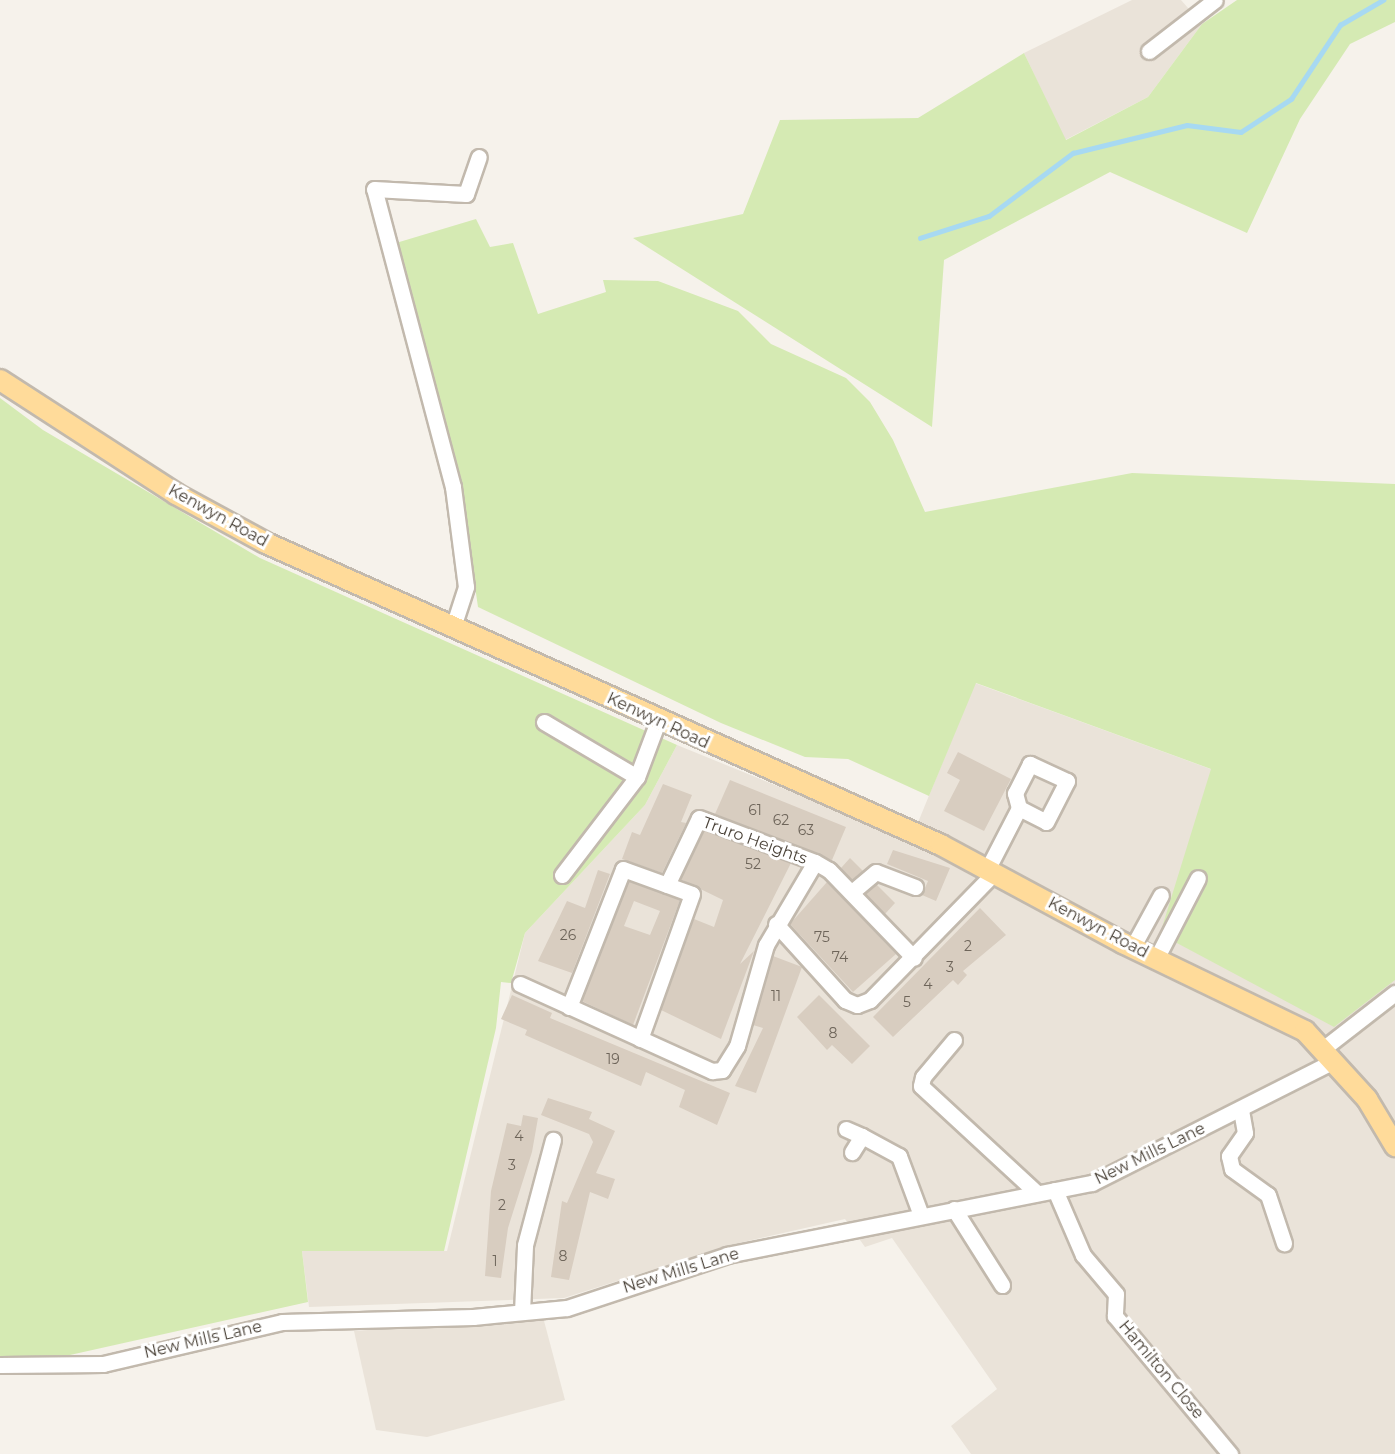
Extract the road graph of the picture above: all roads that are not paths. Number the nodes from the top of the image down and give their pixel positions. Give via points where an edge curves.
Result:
1 (1215, 0) edge
2 (1149, 51) dead end
3 (479, 157) dead end
4 (0, 380) edge
5 (454, 624) junction
6 (658, 721) junction
7 (544, 722) dead end
8 (638, 777) junction
9 (1019, 808) dead end
10 (815, 862) junction
11 (992, 870) junction
12 (562, 875) dead end
13 (1198, 878) dead end
14 (667, 885) junction
15 (915, 887) dead end
16 (852, 892) junction
17 (1161, 896) dead end
18 (776, 924) junction
19 (766, 945) junction
20 (1132, 948) junction
21 (800, 951) junction
22 (914, 958) junction
23 (1156, 959) junction
24 (520, 984) dead end
25 (1395, 993) edge
26 (568, 1007) junction
27 (640, 1039) junction
28 (954, 1040) dead end
29 (1329, 1054) junction
30 (1241, 1110) junction
31 (846, 1129) dead end
32 (862, 1136) junction
33 (553, 1140) dead end
34 (1395, 1146) edge
35 (852, 1152) dead end
36 (1055, 1190) junction
37 (1037, 1193) junction
38 (954, 1209) junction
39 (921, 1215) junction
40 (1284, 1243) dead end
41 (1002, 1285) dead end
42 (522, 1312) junction
43 (0, 1365) edge
44 (1230, 1454) edge

1 - 2 street
3 - 5 street via 466,194 374,189 453,487 466,586
4 - 5 main road, Kenwyn Road via 156,482 266,543
5 - 6 main road, Kenwyn Road
6 - 8 street
6 - 11 main road, Kenwyn Road
7 - 8 street
8 - 12 street
9 - 11 street
10 - 14 street, Truro Heights via 699,818
10 - 16 street, Truro Heights
10 - 18 street, Truro Heights
11 - 20 main road, Kenwyn Road
11 - 22 street
13 - 23 street
14 - 26 street via 623,869
14 - 27 street via 692,894
15 - 16 street via 876,872
16 - 22 street, Truro Heights
17 - 20 street
18 - 19 street, Truro Heights
18 - 21 street
19 - 21 street
19 - 27 street, Truro Heights via 737,1046 722,1070 712,1071
20 - 23 main road, Kenwyn Road
21 - 22 street via 856,1005 870,1000
23 - 29 main road, Kenwyn Road via 1305,1031
24 - 26 street, Truro Heights
25 - 29 street, New Mills Lane
26 - 27 street, Truro Heights
28 - 37 street via 923,1077 921,1086
29 - 30 street, New Mills Lane
29 - 34 main road, Kenwyn Road via 1367,1099
30 - 36 street, New Mills Lane via 1092,1183
30 - 40 street via 1245,1132 1229,1156 1233,1169 1268,1196
31 - 32 street
32 - 35 street
32 - 39 street via 899,1156
33 - 42 street via 525,1245
36 - 37 street, New Mills Lane
36 - 44 street, Hamilton Close via 1083,1255 1116,1294 1115,1316
37 - 38 street, New Mills Lane
38 - 39 street, New Mills Lane
38 - 41 street
39 - 42 street, New Mills Lane via 727,1255 567,1308
42 - 43 street, New Mills Lane via 282,1322 103,1364

